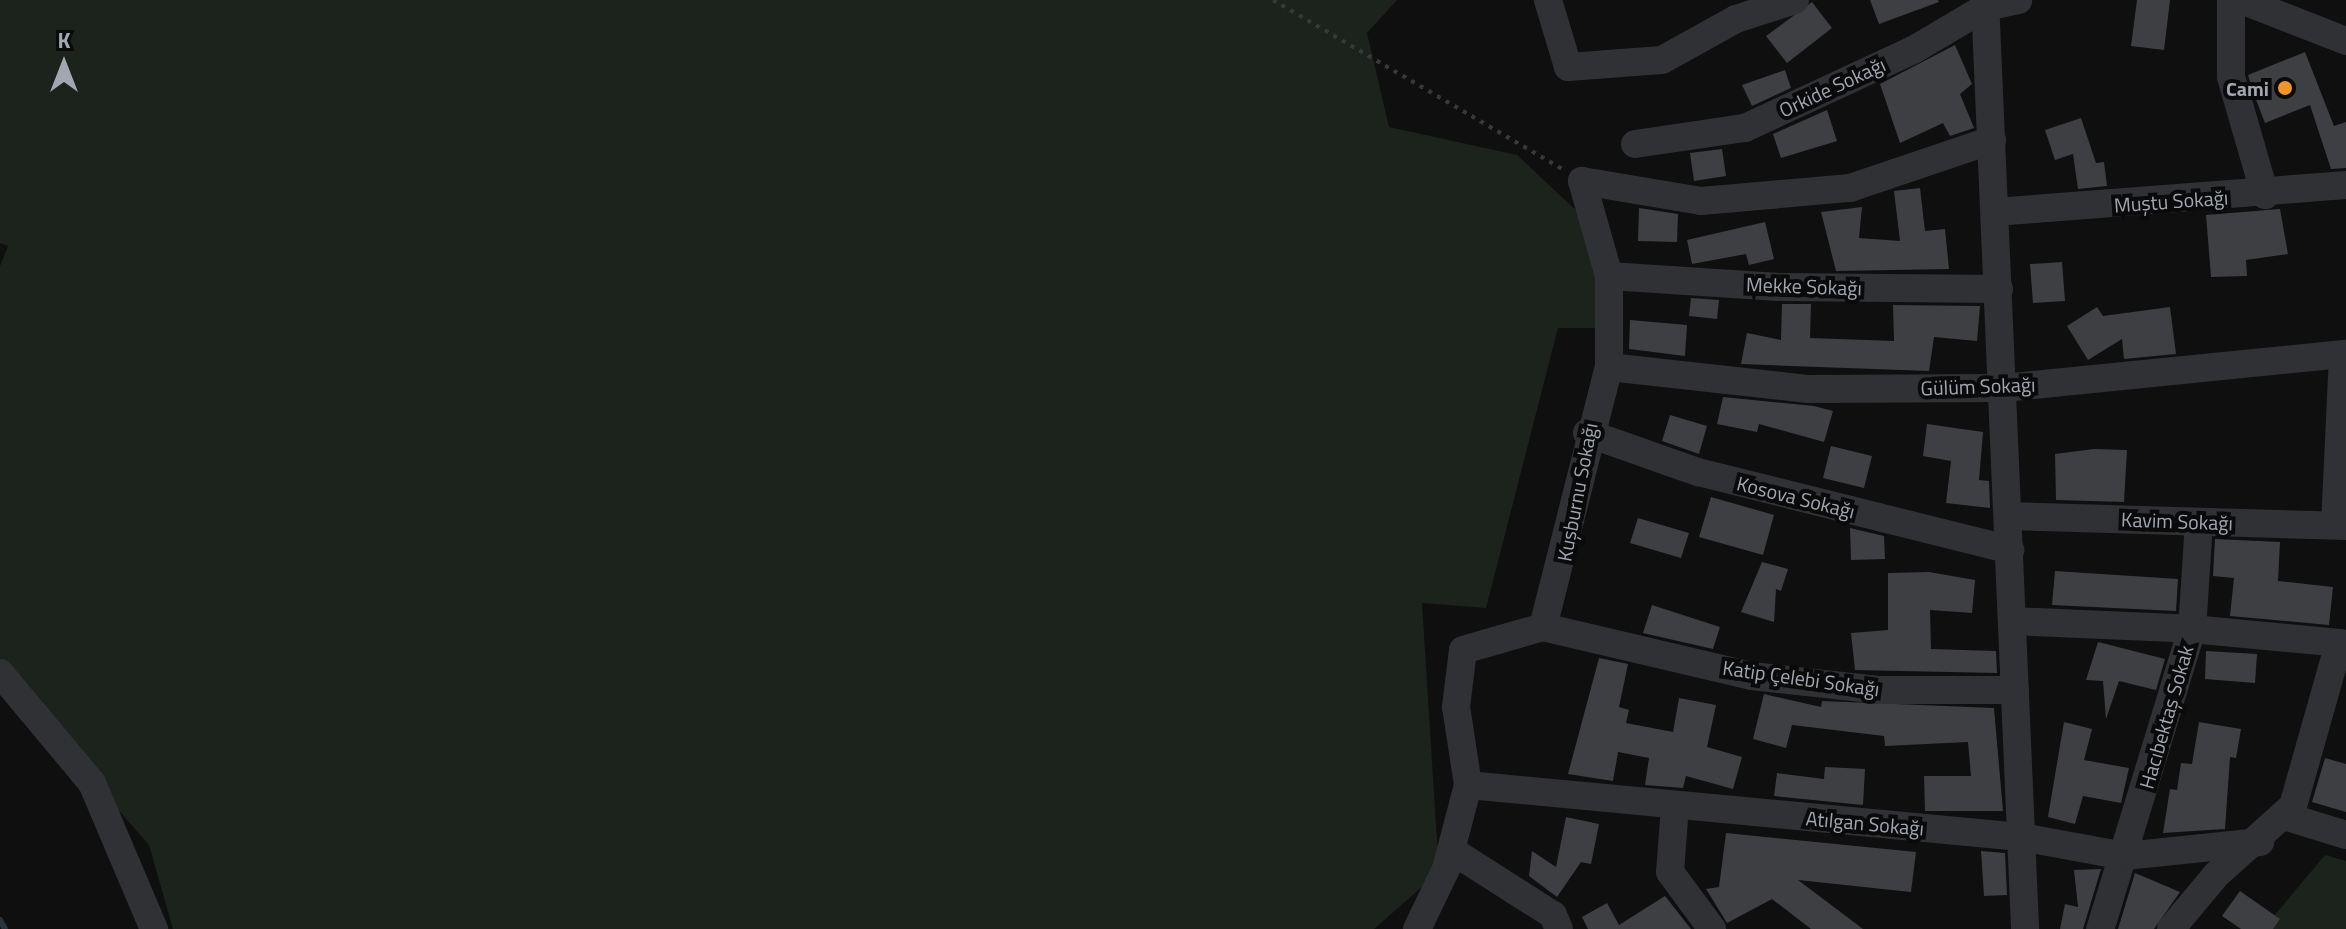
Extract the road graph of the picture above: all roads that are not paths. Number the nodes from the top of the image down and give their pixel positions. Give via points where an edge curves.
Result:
1 (1548, 0) edge
2 (1795, 0) edge
3 (2018, 0) edge
4 (2231, 0) edge
5 (2241, 0) edge
6 (1986, 3) edge
7 (2346, 41) edge
8 (1992, 140) junction
9 (1635, 144) dead end
10 (2346, 185) edge
11 (2265, 195) junction
12 (1995, 212) junction
13 (1609, 276) junction
14 (1999, 289) junction
15 (2344, 354) edge
16 (1609, 367) junction
17 (2003, 388) junction
18 (1587, 433) junction
19 (2008, 516) junction
20 (2199, 522) junction
21 (2340, 526) edge
22 (2010, 550) junction
23 (2012, 621) junction
24 (1543, 627) junction
25 (2192, 629) junction
26 (2343, 644) edge
27 (0, 673) edge
28 (2015, 690) junction
29 (1468, 785) junction
30 (1675, 806) junction
31 (2284, 816) junction
32 (2346, 835) edge
33 (2021, 837) junction
34 (2260, 842) junction
35 (1451, 850) junction
36 (2125, 856) junction
37 (154, 929) edge
38 (1417, 929) edge
39 (1559, 929) edge
40 (1712, 929) edge
41 (2025, 929) edge
42 (2100, 929) edge
43 (2171, 929) edge

1 - 2 street via 1568,67 1662,60 1736,19
3 - 6 street, Orkide Sokağı
4 - 11 street via 2231,77
5 - 7 street
6 - 8 street
6 - 9 street, Orkide Sokağı via 1915,49 1745,128
8 - 12 street
8 - 13 street, Kuşburnu Sokağı via 1850,188 1701,201 1582,181
10 - 11 street, Muştu Sokağı
11 - 12 street, Muştu Sokağı
12 - 14 street
13 - 14 street, Mekke Sokağı via 1779,287
13 - 16 street, Kuşburnu Sokağı
14 - 17 street
15 - 17 street, Gülüm Sokağı
15 - 21 street
16 - 17 street, Gülüm Sokağı via 1809,389
16 - 18 street, Kuşburnu Sokağı
17 - 19 street
18 - 22 street, Kosova Sokağı via 1698,472
18 - 24 street, Kuşburnu Sokağı via 1567,555
19 - 20 street, Kavim Sokağı
19 - 22 street
20 - 21 street, Kavim Sokağı
20 - 25 street
22 - 23 street
23 - 25 street, Hacıbektaş Sokak
23 - 28 street
24 - 28 street, Katip Çelebi Sokağı via 1752,676 1878,690
24 - 29 street via 1463,650 1456,707
25 - 26 street
25 - 36 street, Hacıbektaş Sokak
26 - 31 street via 2293,806
27 - 37 street via 92,783
28 - 33 street
29 - 30 street, Atılgan Sokağı
29 - 35 street
30 - 33 street, Atılgan Sokağı
30 - 40 street via 1670,872
31 - 32 street
31 - 34 street
33 - 36 street, Atılgan Sokağı
33 - 41 street
34 - 36 street, Atılgan Sokağı
34 - 43 street via 2216,875
35 - 38 street
35 - 39 street via 1553,915
36 - 42 street, Hacıbektaş Sokak

